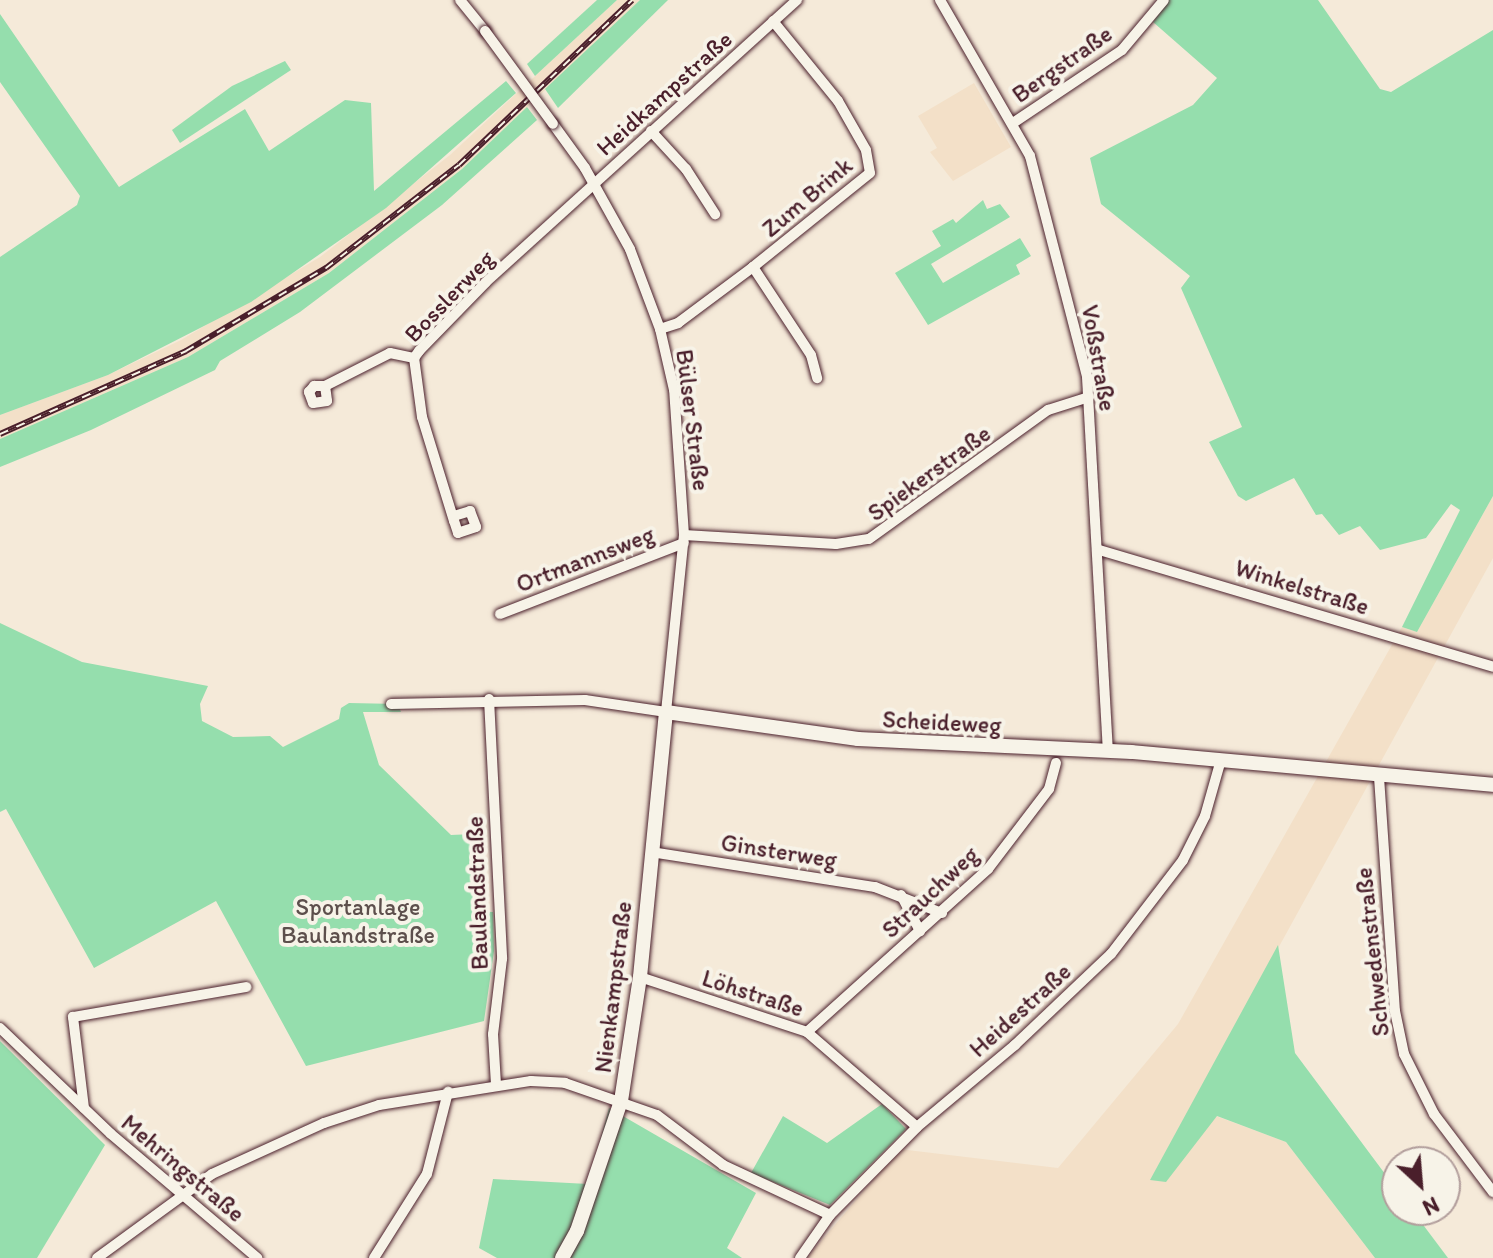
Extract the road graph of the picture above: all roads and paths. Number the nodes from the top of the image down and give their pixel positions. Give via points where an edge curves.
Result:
1 (460, 0) edge
2 (797, 0) edge
3 (940, 0) edge
4 (1164, 0) edge
5 (773, 21) junction
6 (1013, 123) junction
7 (651, 131) junction
8 (595, 184) junction
9 (715, 214) dead end
10 (753, 267) junction
11 (660, 329) junction
12 (414, 358) junction
13 (817, 378) dead end
14 (325, 386) dead end
15 (1089, 397) junction
16 (454, 516) dead end
17 (684, 539) junction
18 (1099, 550) junction
19 (500, 614) dead end
20 (1493, 667) edge
21 (489, 699) junction
22 (391, 704) dead end
23 (666, 712) junction
24 (1108, 751) junction
25 (1221, 760) junction
26 (1056, 763) dead end
27 (1372, 776) junction
28 (1493, 785) edge
29 (651, 852) junction
30 (900, 894) junction
31 (942, 913) junction
32 (920, 931) junction
33 (640, 977) junction
34 (246, 987) dead end
35 (0, 1028) edge
36 (807, 1032) junction
37 (496, 1085) junction
38 (448, 1092) junction
39 (621, 1101) junction
40 (84, 1108) junction
41 (917, 1127) junction
42 (1493, 1192) edge
43 (182, 1193) junction
44 (830, 1215) junction
45 (97, 1258) edge
46 (257, 1258) edge
47 (374, 1258) edge
48 (562, 1258) edge
49 (800, 1258) edge

1 - 8 street, Bülser Straße, bridge
2 - 5 street, Heidkampstraße
3 - 6 street, Voßstraße
4 - 6 street, Bergstraße via 1122,50
5 - 7 street, Heidkampstraße
5 - 10 street, Zum Brink via 838,101 871,168 865,182
6 - 15 street, Voßstraße via 1043,196
7 - 8 street, Heidkampstraße
7 - 9 street via 686,169
8 - 11 street, Bülser Straße via 630,249
8 - 12 street, Bosslerweg via 486,282
10 - 11 street, Zum Brink via 678,323
10 - 13 street via 811,355
11 - 17 street, Bülser Straße via 679,431
12 - 14 street via 390,353
12 - 16 street, Bosslerweg via 422,417
15 - 17 street, Spiekerstraße via 1048,410 869,539 836,544
15 - 18 street, Voßstraße
17 - 19 street, Ortmannsweg
17 - 23 street, Bülser Straße
18 - 20 street, Winkelstraße
18 - 24 street, Voßstraße
21 - 22 street, Scheideweg
21 - 23 street, Scheideweg via 612,701
21 - 37 street, Baulandstraße via 502,948 493,1034
23 - 24 street, Scheideweg via 858,739
23 - 29 street, Nienkampstraße
24 - 25 street, Scheideweg
25 - 27 street, Scheideweg
25 - 41 street, Heidestraße via 1205,816 1183,860 1111,954 1015,1045
26 - 31 street, Strauchweg via 1049,789 1028,818 988,869
27 - 28 street, Scheideweg
27 - 42 street, Schwedenstraße via 1395,1011 1404,1054 1434,1114
29 - 30 street, Ginsterweg
29 - 33 street, Nienkampstraße
30 - 31 street, Ginsterweg
30 - 32 street
31 - 32 street, Strauchweg
32 - 36 street, Strauchweg
33 - 36 street, Löhstraße
33 - 39 street, Nienkampstraße
34 - 40 street via 73,1017
35 - 40 street, Mehringstraße
36 - 41 street, Löhstraße
37 - 38 street
37 - 39 street via 565,1083
38 - 43 street via 324,1123
38 - 47 street via 427,1174
39 - 44 street via 657,1115 723,1165
39 - 48 street, Nienkampstraße via 577,1231
40 - 43 street, Mehringstraße
41 - 44 street, Heidestraße
43 - 45 street
43 - 46 street, Mehringstraße
44 - 49 street, Heidestraße

